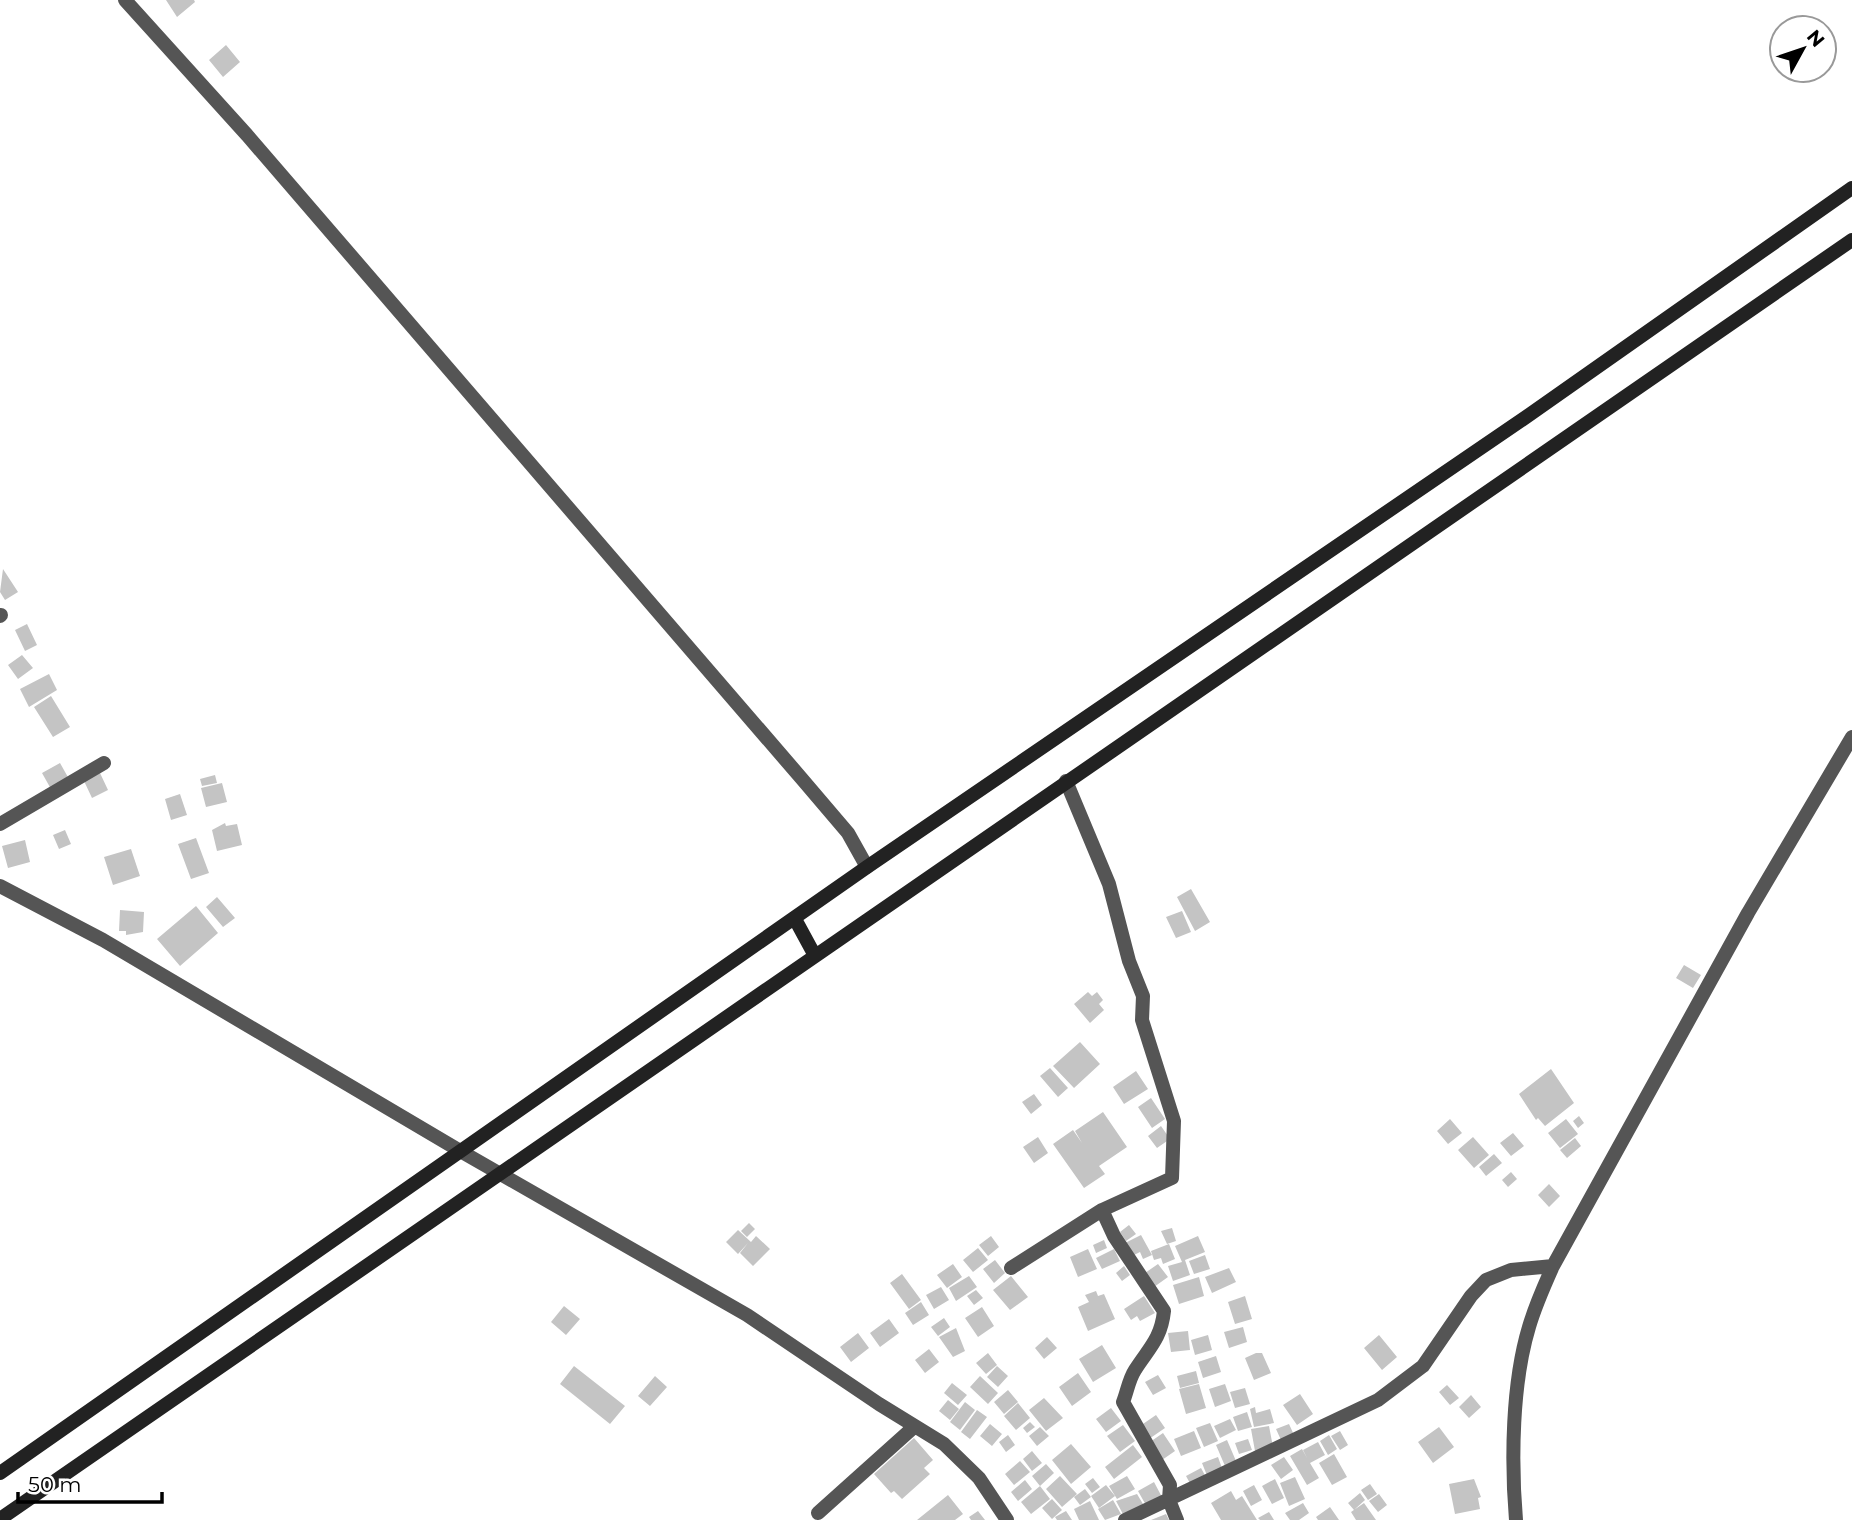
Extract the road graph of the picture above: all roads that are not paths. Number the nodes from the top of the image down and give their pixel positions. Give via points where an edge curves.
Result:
1 (125, 0) edge
2 (1852, 188) edge
3 (1852, 240) edge
4 (1852, 737) edge
5 (104, 763) dead end
6 (1066, 781) junction
7 (0, 824) edge
8 (867, 867) junction
9 (0, 886) edge
10 (795, 919) junction
11 (814, 954) junction
12 (462, 1152) junction
13 (500, 1172) junction
14 (1102, 1210) junction
15 (1553, 1266) junction
16 (1011, 1268) dead end
17 (915, 1426) junction
18 (0, 1473) edge
19 (1169, 1500) junction
20 (818, 1513) dead end
21 (0, 1519) edge
22 (1007, 1520) edge
23 (1125, 1520) edge
24 (1177, 1520) edge
25 (1516, 1520) edge

1 - 8 street via 793,768 848,833
2 - 8 main road via 1530,415
3 - 6 main road
4 - 15 street via 1735,936
5 - 7 street
6 - 11 main road
6 - 14 street via 1109,884 1143,996 1142,1020 1174,1121 1172,1178
8 - 10 main road
9 - 12 street via 103,940
10 - 11 main road
10 - 12 main road
11 - 13 main road
12 - 13 street
12 - 18 main road
13 - 17 street via 747,1315
13 - 21 main road
14 - 16 street
14 - 19 street via 1164,1311 1160,1333 1134,1371 1123,1402 1170,1485
15 - 19 street via 1511,1270 1486,1280 1429,1358 1405,1382 1352,1413
15 - 25 street via 1522,1357 1514,1452
17 - 20 street
17 - 22 street via 944,1444 979,1478
19 - 23 street
19 - 24 street

